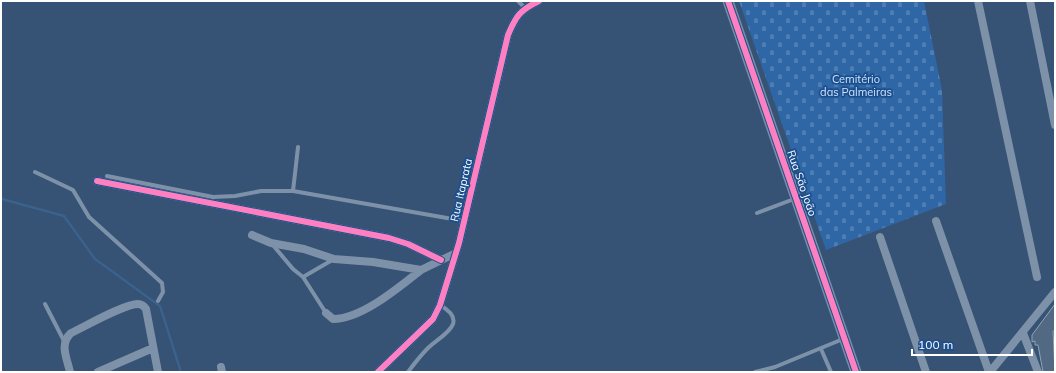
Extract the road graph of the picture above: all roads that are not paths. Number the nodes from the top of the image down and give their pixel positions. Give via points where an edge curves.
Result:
1 (518, 1) edge
2 (539, 1) edge
3 (728, 1) edge
4 (978, 1) edge
5 (1030, 1) edge
6 (525, 8) junction
7 (1055, 125) edge
8 (298, 147) dead end
9 (35, 172) dead end
10 (107, 176) dead end
11 (97, 180) dead end
12 (293, 191) junction
13 (797, 198) junction
14 (757, 214) dead end
15 (936, 221) dead end
16 (464, 222) junction
17 (252, 235) dead end
18 (880, 237) dead end
19 (271, 242) junction
20 (456, 253) junction
21 (334, 258) junction
22 (441, 260) junction
23 (421, 270) junction
24 (303, 277) junction
25 (1037, 277) dead end
26 (1055, 292) edge
27 (158, 301) dead end
28 (45, 304) dead end
29 (440, 304) junction
30 (326, 313) joint
31 (1023, 333) junction
32 (844, 339) junction
33 (64, 344) junction
34 (153, 348) junction
35 (821, 349) junction
36 (70, 372) edge
37 (98, 372) edge
38 (158, 372) edge
39 (378, 372) edge
40 (408, 372) edge
41 (755, 372) edge
42 (831, 372) edge
43 (856, 372) edge
44 (926, 372) edge
45 (989, 372) edge
46 (1038, 372) edge

1 - 6 lane
2 - 6 street, Rua Itaprata
3 - 13 street, Rua São João
4 - 25 street
5 - 7 street
6 - 16 street, Rua Itaprata via 516,16 508,35
8 - 12 lane
9 - 27 lane via 74,190 89,216 162,283 163,292
10 - 12 lane via 212,197 261,191
11 - 22 street via 389,238
12 - 16 lane
13 - 14 lane
13 - 32 street, Rua São João
15 - 45 street
16 - 20 street, Rua Itaprata
17 - 19 street
18 - 44 street
19 - 21 street
19 - 24 lane
20 - 22 street
20 - 29 street, Rua Itaprata
21 - 23 street
21 - 24 lane
22 - 23 street
23 - 30 street via 387,296 355,313 333,319
24 - 30 lane
26 - 31 street
28 - 33 lane
29 - 39 street, Rua Itaprata via 433,319
29 - 40 lane via 448,309 454,322
31 - 45 street
31 - 46 street
32 - 35 lane
32 - 43 street, Rua São João
33 - 34 street via 71,333 115,312 141,304 146,309
33 - 36 street
34 - 37 street
34 - 38 street
35 - 41 lane
35 - 42 lane

